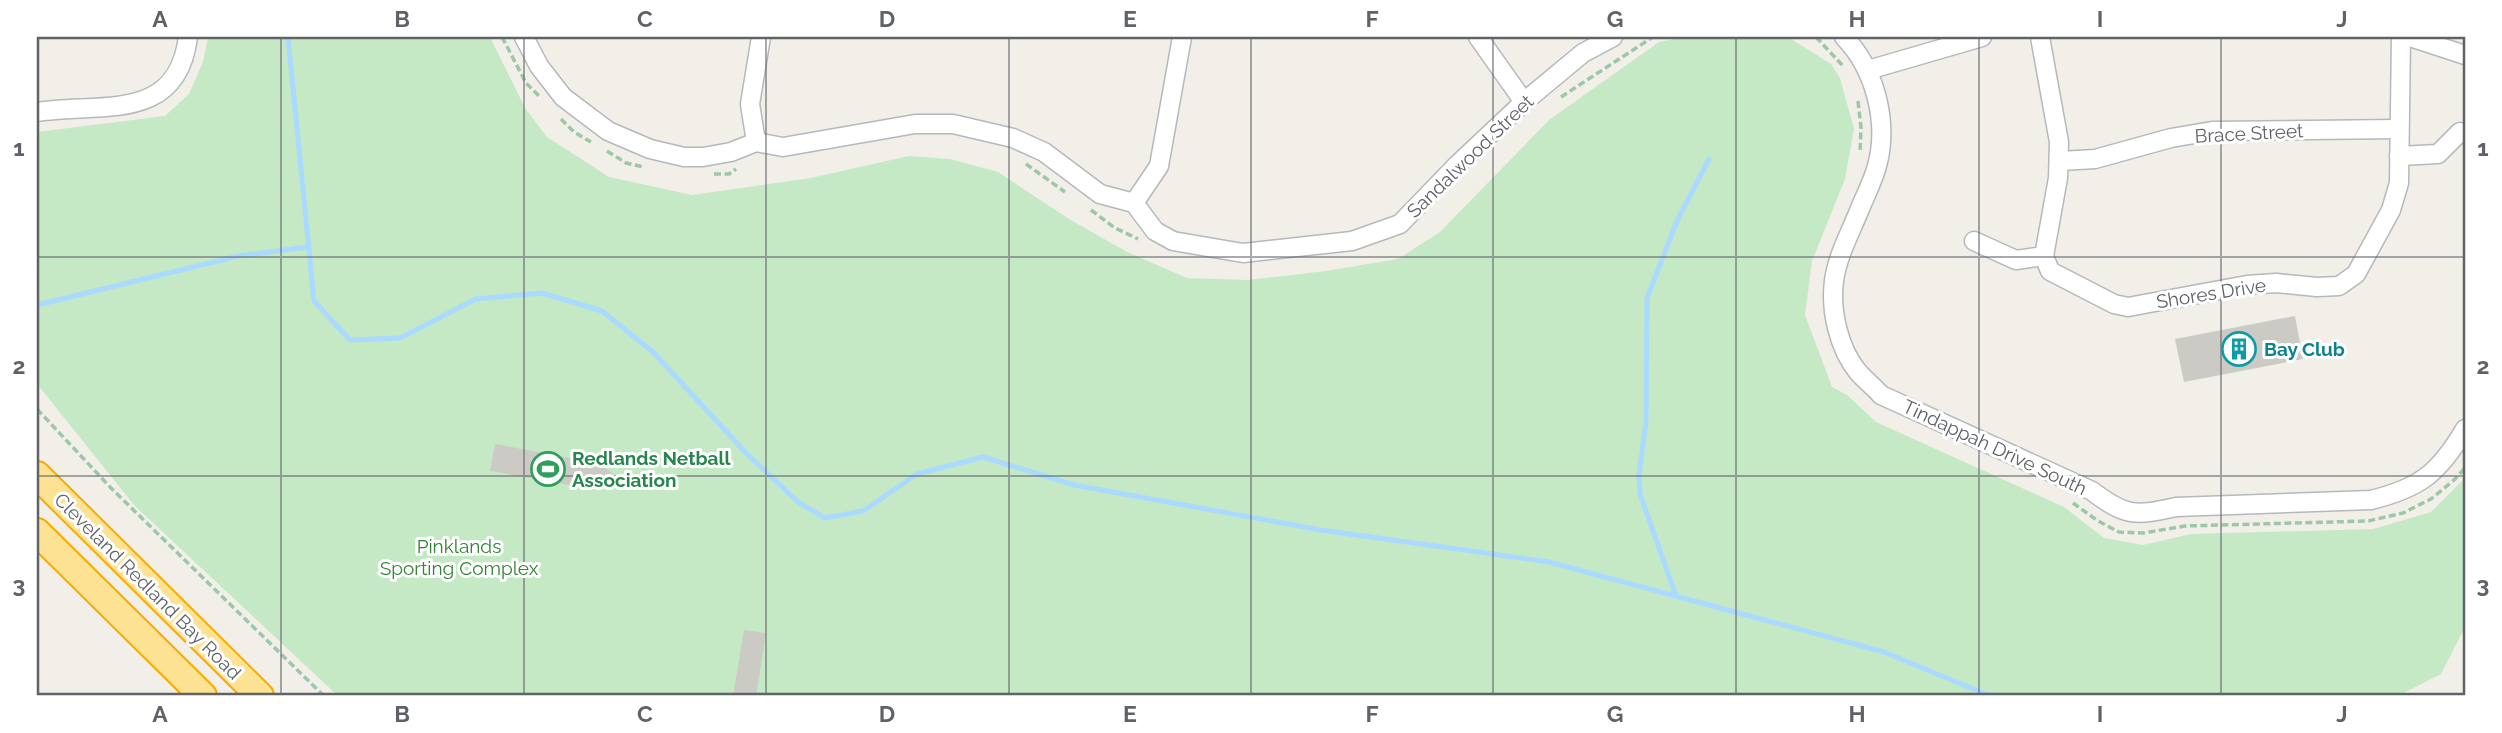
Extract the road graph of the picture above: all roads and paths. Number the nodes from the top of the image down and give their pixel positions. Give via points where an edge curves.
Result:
1 (188, 37) edge
2 (524, 37) edge
3 (761, 37) edge
4 (1182, 37) edge
5 (1478, 37) edge
6 (1613, 37) edge
7 (1816, 37) edge
8 (1844, 37) edge
9 (1982, 37) edge
10 (2039, 37) edge
11 (2401, 37) edge
12 (2410, 37) edge
13 (2465, 55) edge
14 (1868, 70) junction
15 (1846, 71) dead end
16 (1857, 93) dead end
17 (1524, 102) junction
18 (37, 112) edge
19 (2399, 129) junction
20 (2460, 132) dead end
21 (756, 142) junction
22 (1860, 156) dead end
23 (2399, 156) junction
24 (2060, 161) junction
25 (1134, 203) junction
26 (1974, 241) dead end
27 (2044, 256) junction
28 (37, 409) edge
29 (2465, 429) edge
30 (2465, 468) edge
31 (37, 475) edge
32 (2071, 502) dead end
33 (37, 533) edge
34 (203, 696) edge
35 (260, 696) edge
36 (324, 696) edge

1 - 18 street via 177,72 162,93 136,104
2 - 21 street via 563,97 608,131 684,157 731,152
3 - 21 street via 750,104
4 - 25 street via 1159,166
5 - 17 street
6 - 17 street, Sandalwood Street via 1583,53
7 - 15 path
8 - 14 street, Tindappah Drive South
9 - 14 street
10 - 24 street
11 - 19 street, Shores Drive
12 - 13 street
14 - 29 street, Tindappah Drive South via 1877,98 1880,148 1834,281 1834,309 1841,342 1857,371 1881,395 2092,491 2110,505 2146,514 2176,507 2371,500 2425,479
16 - 22 path
17 - 25 street, Sandalwood Street via 1400,224 1352,241 1243,253 1173,240 1154,231
19 - 23 street, Shores Drive
19 - 24 street, Brace Street via 2212,131 2095,159
20 - 23 street via 2438,154
21 - 25 street via 783,147 915,124 953,124 1013,138 1044,152 1100,194
23 - 27 street, Shores Drive via 2399,183 2391,210 2356,274 2339,286 2248,285 2129,307 2050,271
24 - 27 street
26 - 27 street via 2016,260
28 - 36 path via 111,488
30 - 32 path via 2431,499 2403,513 2368,521 2119,532
31 - 35 highway, Cleveland Redland Bay Road
33 - 34 highway, Cleveland Redland Bay Road

